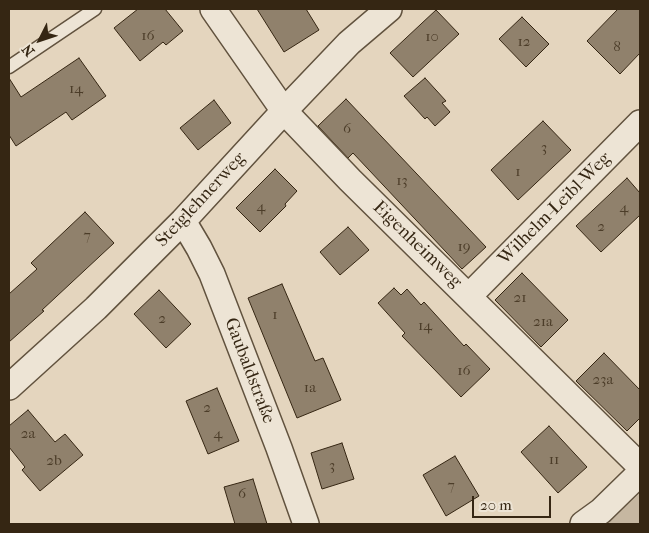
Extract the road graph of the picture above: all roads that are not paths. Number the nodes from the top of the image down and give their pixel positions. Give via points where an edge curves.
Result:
1 (95, 9) edge
2 (213, 9) edge
3 (389, 9) edge
4 (9, 67) edge
5 (284, 111) junction
6 (640, 123) edge
7 (183, 221) junction
8 (469, 296) junction
9 (9, 387) edge
10 (640, 466) edge
11 (640, 473) edge
12 (306, 524) edge
13 (583, 524) edge

1 - 4 lane
2 - 5 street, Eigenheimweg
3 - 5 street, Steiglehnerweg via 349,43
5 - 7 street, Steiglehnerweg
5 - 8 street, Eigenheimweg
6 - 8 street, Wilhelm-Leibl-Weg
7 - 9 street, Steiglehnerweg via 96,308
7 - 12 street, Gaubaldstraße via 212,274
8 - 10 street, Eigenheimweg
11 - 13 street

